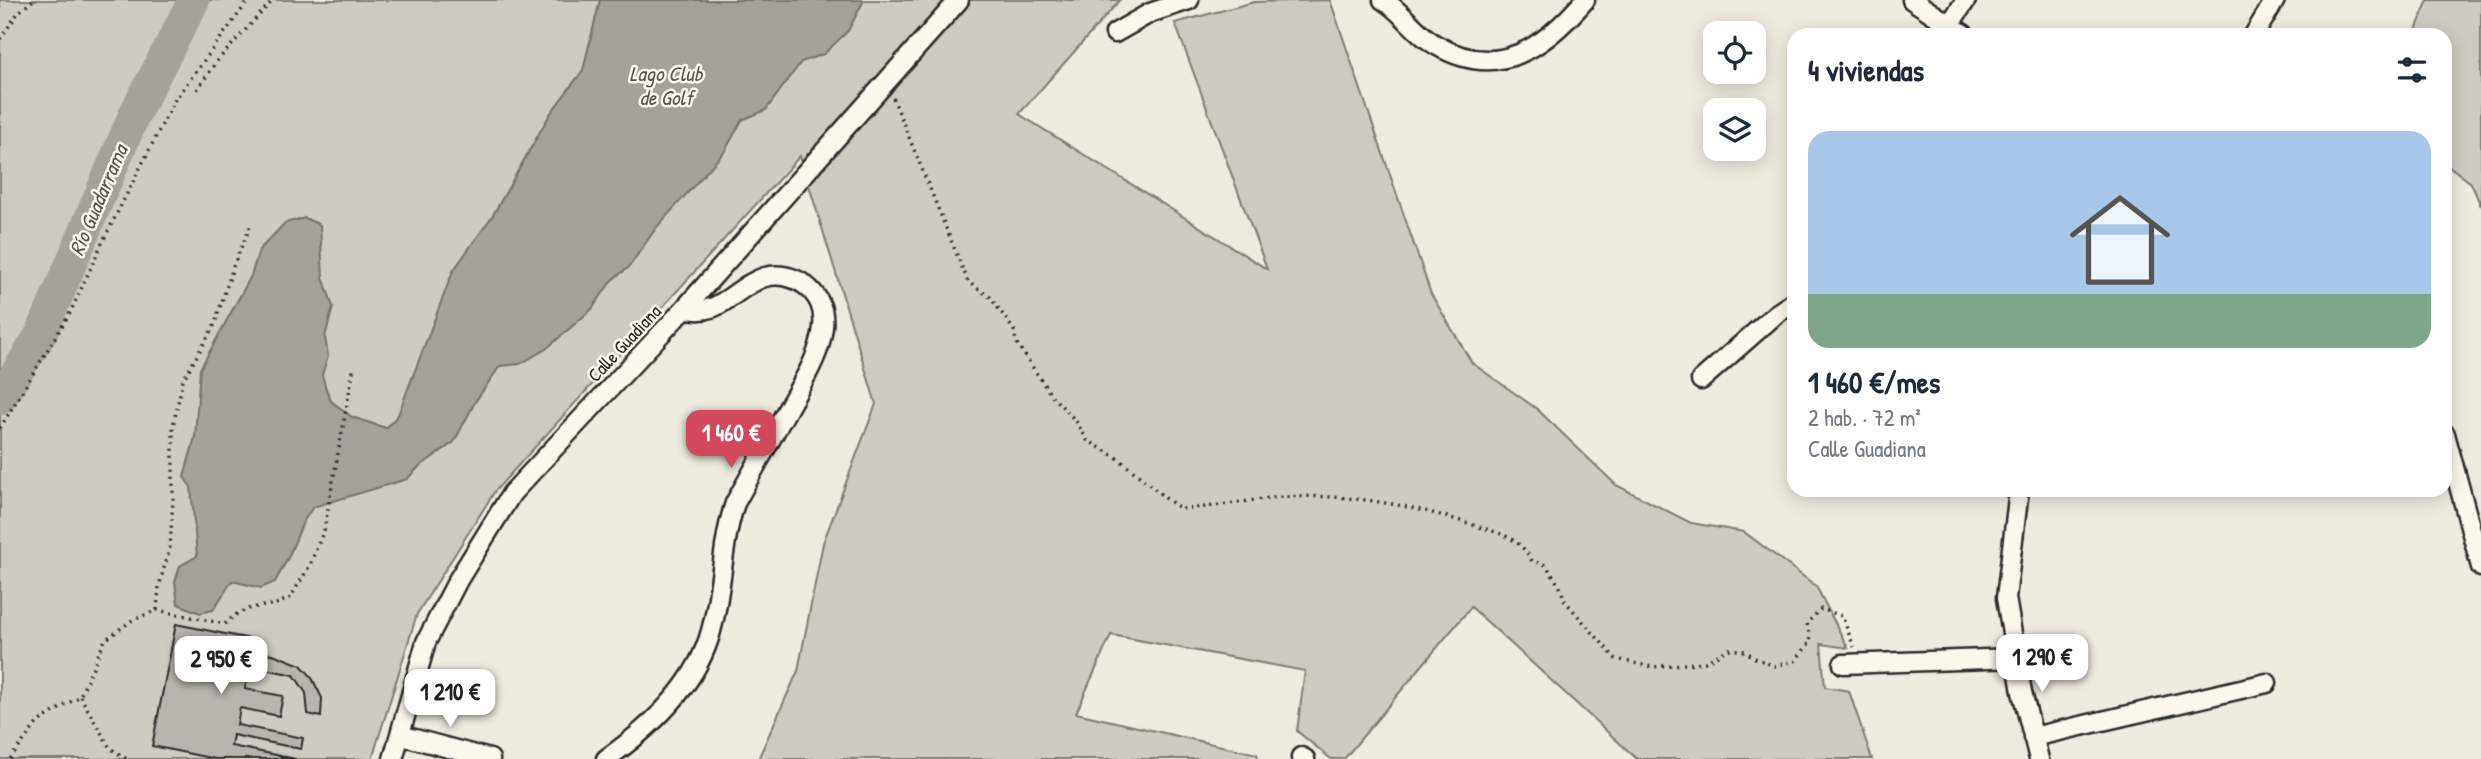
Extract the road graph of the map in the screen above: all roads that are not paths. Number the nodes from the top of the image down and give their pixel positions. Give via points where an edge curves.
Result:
1 (959, 0) edge
2 (1189, 0) edge
3 (1383, 0) edge
4 (1585, 0) edge
5 (1912, 0) edge
6 (1966, 0) edge
7 (2275, 0) edge
8 (1949, 25) junction
9 (1954, 28) edge
10 (2258, 28) edge
11 (1115, 33) dead end
12 (1787, 307) edge
13 (685, 308) junction
14 (1701, 380) dead end
15 (2452, 460) edge
16 (2018, 497) edge
17 (2481, 567) edge
18 (2016, 659) junction
19 (1852, 664) road end
20 (2267, 683) dead end
21 (400, 736) junction
22 (2033, 737) junction
23 (393, 759) edge
24 (490, 759) edge
25 (606, 759) edge
26 (2039, 759) edge

1 - 13 street, Calle Guadiana
2 - 11 street via 1150,13
3 - 4 street via 1434,44 1463,58 1491,62 1523,54 1565,24
5 - 8 street
6 - 8 street
7 - 10 street
8 - 9 street
12 - 14 street
13 - 21 street, Calle Guadiana via 512,493 426,642
13 - 25 street via 698,312 715,307 764,277 779,275 798,280 815,293 823,309 823,329 811,367 735,503 727,525 711,633 701,655 673,701
15 - 17 street
16 - 18 street via 2006,598
18 - 19 street
18 - 22 street
20 - 22 street
21 - 23 street, Calle Guadiana
21 - 24 street
22 - 26 street

